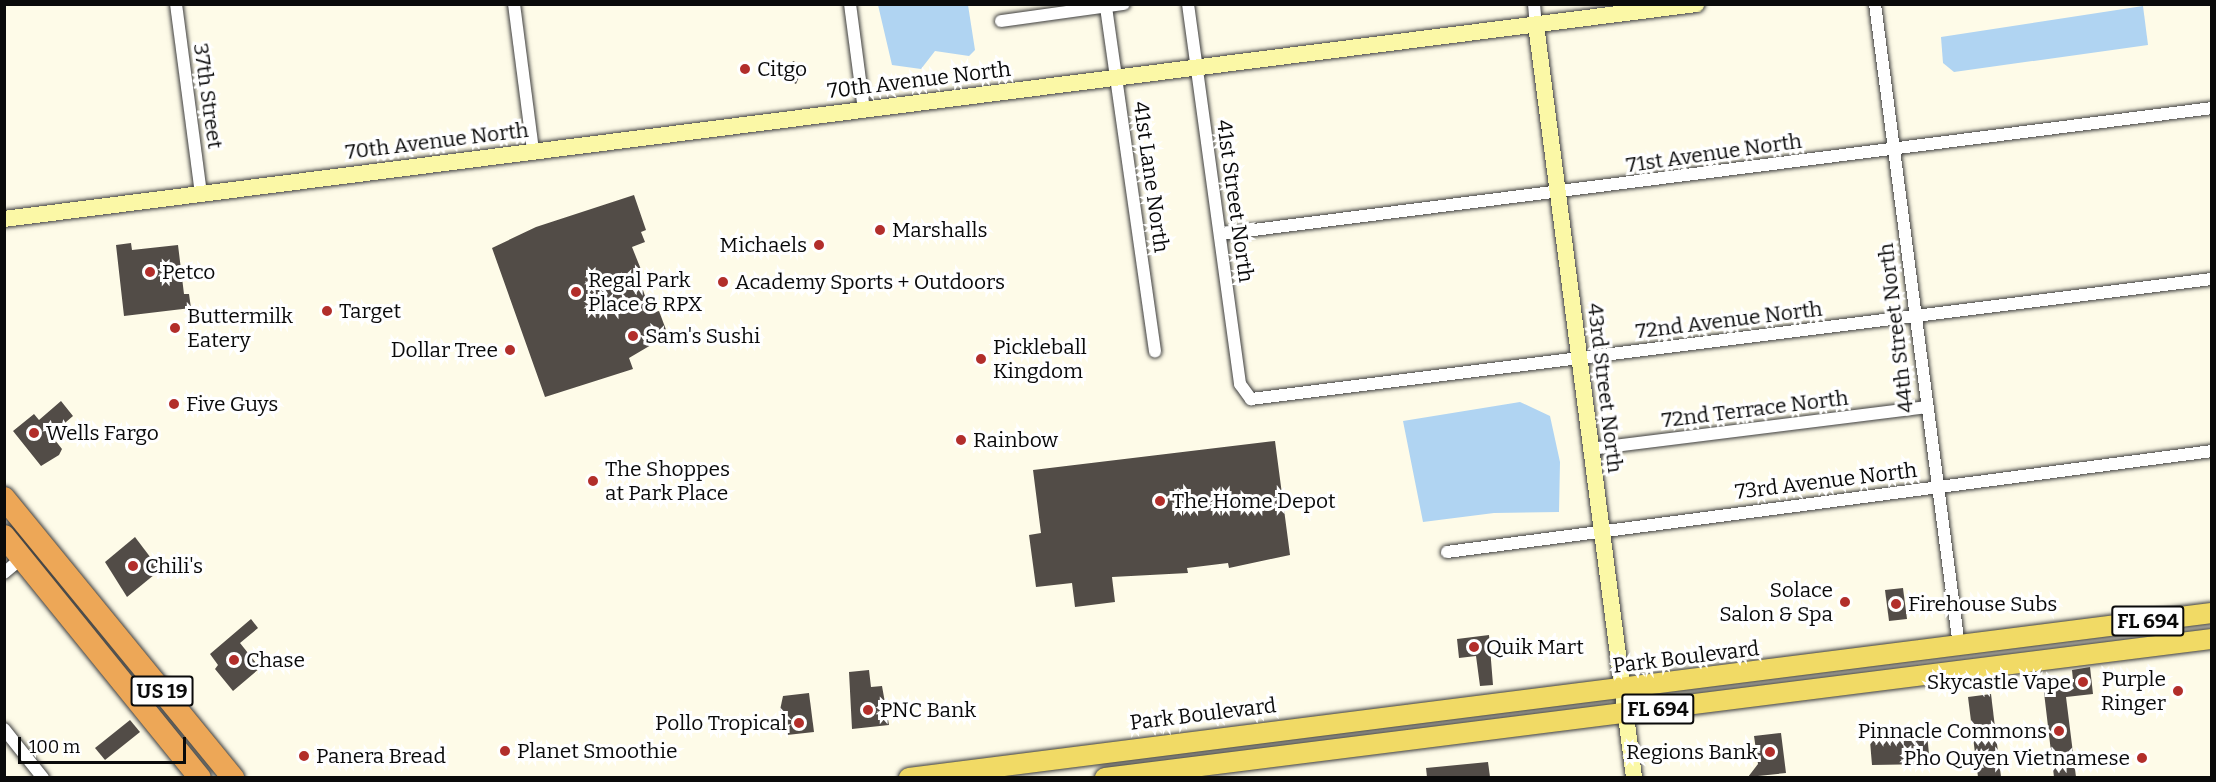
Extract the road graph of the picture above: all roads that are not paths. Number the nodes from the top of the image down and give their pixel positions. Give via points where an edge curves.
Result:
1 (176, 4) edge
2 (514, 4) edge
3 (850, 4) edge
4 (1124, 4) edge
5 (1188, 4) edge
6 (1534, 4) edge
7 (1696, 4) edge
8 (1875, 4) edge
9 (1106, 7) junction
10 (1044, 9) edge
11 (1001, 21) dead end
12 (1536, 25) junction
13 (1196, 68) junction
14 (1119, 78) junction
15 (2211, 108) edge
16 (864, 110) junction
17 (1894, 148) junction
18 (533, 151) junction
19 (201, 193) junction
20 (1558, 194) junction
21 (4, 219) edge
22 (1222, 234) junction
23 (2211, 279) edge
24 (1915, 315) junction
25 (1155, 352) dead end
26 (1578, 358) junction
27 (1251, 399) joint
28 (1925, 408) junction
29 (1590, 449) junction
30 (2211, 452) edge
31 (1936, 486) junction
32 (4, 498) edge
33 (4, 527) edge
34 (1600, 530) junction
35 (4, 536) edge
36 (44, 547) junction
37 (1447, 552) dead end
38 (22, 558) junction
39 (4, 573) edge
40 (69, 577) junction
41 (2211, 613) edge
42 (2046, 634) junction
43 (2211, 639) edge
44 (1959, 646) junction
45 (1989, 667) junction
46 (1905, 678) junction
47 (1623, 689) junction
48 (1437, 708) junction
49 (1626, 713) junction
50 (1287, 727) junction
51 (4, 729) edge
52 (1296, 753) junction
53 (952, 775) edge
54 (43, 777) edge
55 (200, 777) edge
56 (233, 777) edge
57 (909, 777) edge
58 (1105, 777) edge
59 (1634, 777) edge

1 - 19 street, 37th Street
2 - 18 street
3 - 16 street
4 - 9 street
5 - 13 street, 41st Street North
6 - 12 street, 43rd Street North
7 - 12 street, 70th Avenue North
8 - 17 street, 44th Street North
9 - 10 street
9 - 14 street, 41st Lane North
10 - 11 street
12 - 13 street, 70th Avenue North
12 - 20 street, 43rd Street North
13 - 14 street, 70th Avenue North
13 - 22 street, 41st Street North
14 - 16 street, 70th Avenue North
14 - 25 street, 41st Lane North
15 - 17 street, 71st Avenue North
16 - 18 street, 70th Avenue North
17 - 20 street, 71st Avenue North
17 - 24 street, 44th Street North
18 - 19 street, 70th Avenue North
19 - 21 street, 70th Avenue North
20 - 22 street, 71st Avenue North
20 - 26 street, 43rd Street North
22 - 27 street, 41st Street North via 1240,384
23 - 24 street, 72nd Avenue North
24 - 26 street, 72nd Avenue North
24 - 28 street, 44th Street North
26 - 27 street, 72nd Avenue North
26 - 29 street, 43rd Street North
28 - 29 street, 72nd Terrace North
28 - 31 street, 44th Street North
29 - 34 street, 43rd Street North
30 - 31 street, 73rd Avenue North
31 - 34 street, 73rd Avenue North
31 - 44 street, 44th Street North
32 - 36 highway, US 19
33 - 36 highway
34 - 37 street, 73rd Avenue North
34 - 47 street, 43rd Street North
35 - 38 highway, US 19
36 - 40 highway, US 19
38 - 39 street
38 - 40 highway via 46,562
38 - 55 highway, US 19
40 - 56 highway, US 19
41 - 42 main road, Park Boulevard / FL 694
42 - 44 main road, Park Boulevard / FL 694
42 - 45 main road via 2029,648 2002,655
43 - 45 main road, FL 694
44 - 46 main road via 1946,660 1915,668
44 - 47 main road, Park Boulevard / FL 694
45 - 46 main road, FL 694
46 - 49 main road, FL 694
47 - 48 main road, Park Boulevard / FL 694
47 - 49 street, 43rd Street North
48 - 50 main road, Park Boulevard / FL 694
48 - 52 main road via 1392,729 1305,741 1295,747
49 - 52 main road, FL 694
49 - 59 street, 43rd Street North
50 - 53 main road, Park Boulevard / FL 694
50 - 58 main road via 1285,737 1268,746 1136,763
51 - 54 street
52 - 58 main road, FL 694
53 - 57 main road, FL 694

